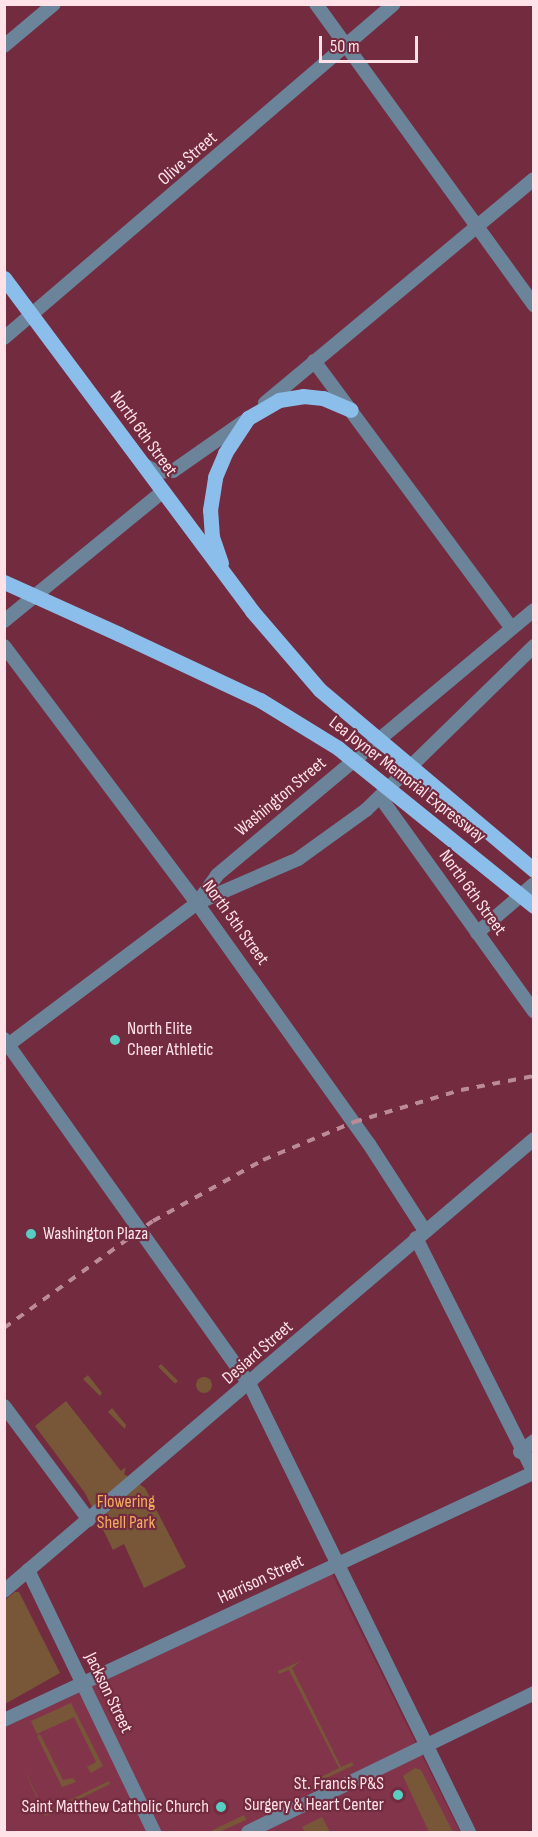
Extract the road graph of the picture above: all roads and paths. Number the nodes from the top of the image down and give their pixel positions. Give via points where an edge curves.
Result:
1 (54, 4) edge
2 (316, 4) edge
3 (394, 4) edge
4 (4, 46) edge
5 (346, 47) junction
6 (534, 179) edge
7 (477, 227) junction
8 (4, 278) edge
9 (534, 305) edge
10 (32, 316) junction
11 (4, 338) edge
12 (314, 361) junction
13 (351, 410) junction
14 (248, 418) junction
15 (136, 459) junction
16 (161, 493) junction
17 (226, 577) junction
18 (4, 582) edge
19 (34, 596) junction
20 (534, 610) edge
21 (252, 611) joint
22 (4, 621) edge
23 (511, 627) junction
24 (4, 646) edge
25 (534, 646) edge
26 (380, 797) junction
27 (534, 870) edge
28 (534, 884) edge
29 (197, 903) junction
30 (534, 906) edge
31 (477, 933) junction
32 (534, 1011) edge
33 (6, 1044) edge
34 (534, 1139) edge
35 (421, 1234) junction
36 (250, 1385) junction
37 (4, 1406) edge
38 (534, 1441) edge
39 (520, 1452) junction
40 (533, 1473) edge
41 (89, 1520) junction
42 (339, 1563) junction
43 (28, 1570) junction
44 (4, 1591) edge
45 (84, 1683) junction
46 (534, 1693) edge
47 (4, 1720) edge
48 (425, 1743) junction
49 (154, 1833) edge
50 (248, 1833) edge
51 (469, 1833) edge

1 - 4 street
2 - 5 street
3 - 5 street, Olive Street
5 - 7 street
5 - 10 street, Olive Street
6 - 7 street
7 - 9 street
7 - 12 street
8 - 10 main road, North 6th Street
10 - 11 street, Olive Street
10 - 15 main road, North 6th Street
12 - 13 street
12 - 14 street
13 - 14 main road via 323,398 303,396 279,400
13 - 23 street
14 - 15 street via 173,471 157,472
14 - 17 main road via 215,477 210,510 212,537
15 - 16 main road, North 6th Street
16 - 17 main road, North 6th Street
16 - 19 street
17 - 21 main road, North 6th Street
18 - 19 main road
19 - 22 street
19 - 30 main road, Lea Joyner Memorial Expressway, bridge via 261,700 338,748
20 - 23 street, Washington Street
21 - 27 main road, Lea Joyner Memorial Expressway, bridge via 328,697
23 - 29 street, Washington Street via 225,868
24 - 29 street, North 5th Street
25 - 26 street, Washington Street
26 - 29 street, Washington Street via 298,859
26 - 31 street, North 6th Street
28 - 31 street
29 - 33 street, Washington Street
29 - 35 street, North 5th Street via 369,1144
31 - 32 street, North 6th Street
33 - 36 street
34 - 35 street, Desiard Street
35 - 36 street, Desiard Street
35 - 39 street, North 5th Street
36 - 41 street, Desiard Street
36 - 42 street
37 - 41 street
38 - 39 street
39 - 40 street, North 5th Street
40 - 42 street, Harrison Street
41 - 43 street, Desiard Street
42 - 45 street, Harrison Street
42 - 48 street
43 - 44 street, Desiard Street
43 - 45 street, Jackson Street
45 - 47 street, Harrison Street
45 - 49 street, Jackson Street
46 - 48 street
48 - 50 street
48 - 51 street

